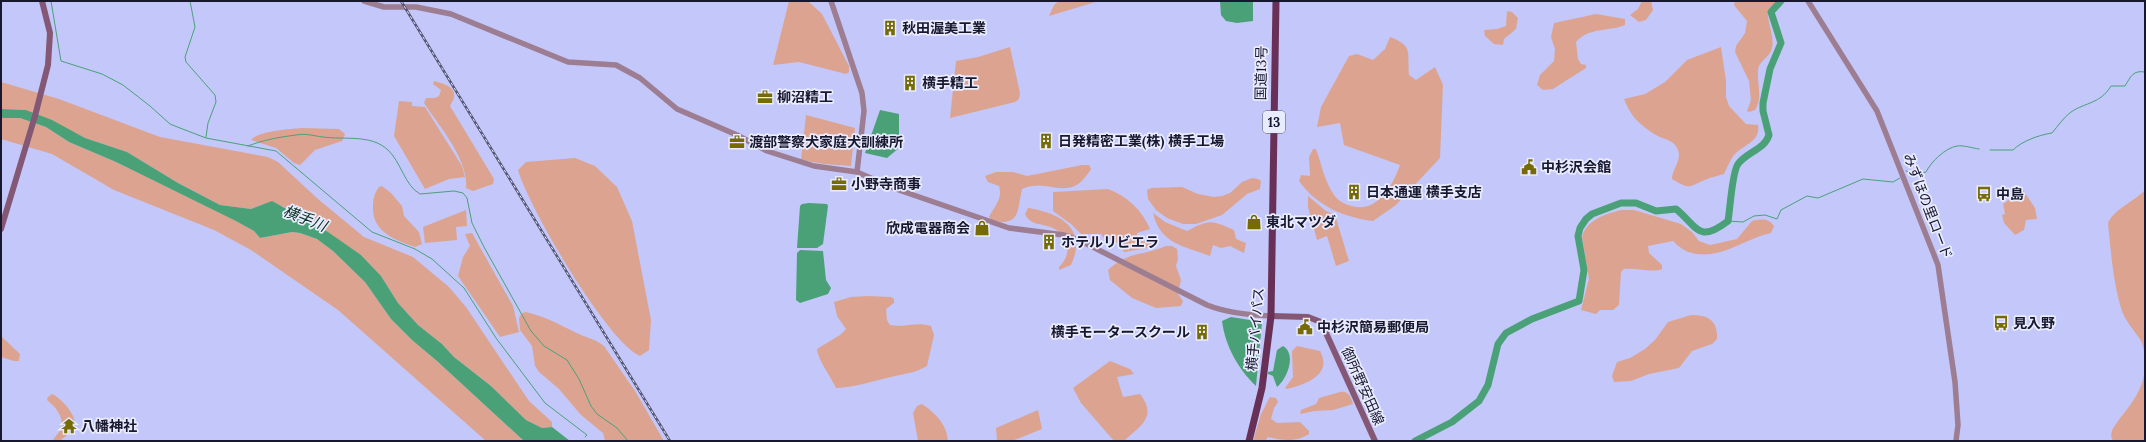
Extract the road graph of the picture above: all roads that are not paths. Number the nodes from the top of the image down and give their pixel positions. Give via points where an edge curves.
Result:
1 (42, 1) edge
2 (364, 1) edge
3 (831, 1) edge
4 (1276, 1) edge
5 (1808, 1) edge
6 (857, 172) junction
7 (1273, 218) joint
8 (1, 229) edge
9 (1271, 316) junction
10 (1249, 441) edge
11 (1375, 441) edge
12 (1956, 441) edge

1 - 8 main road via 50,33 50,54 42,92
2 - 6 street via 384,7 416,7 451,14 568,62 616,65 640,78 677,109 767,151 814,166
3 - 6 street via 862,93 864,111
4 - 7 highway, 国道13号 / 13
5 - 12 street, みずほの里ロード via 1877,111 1938,265 1955,382 1958,425
6 - 9 street via 896,189 1009,228 1064,235 1079,240 1220,310
7 - 9 highway, 横手バイパス / 13
9 - 10 highway, 横手バイパス / 13 via 1262,388
9 - 11 main road, 御所野安田線 via 1308,317 1321,322

